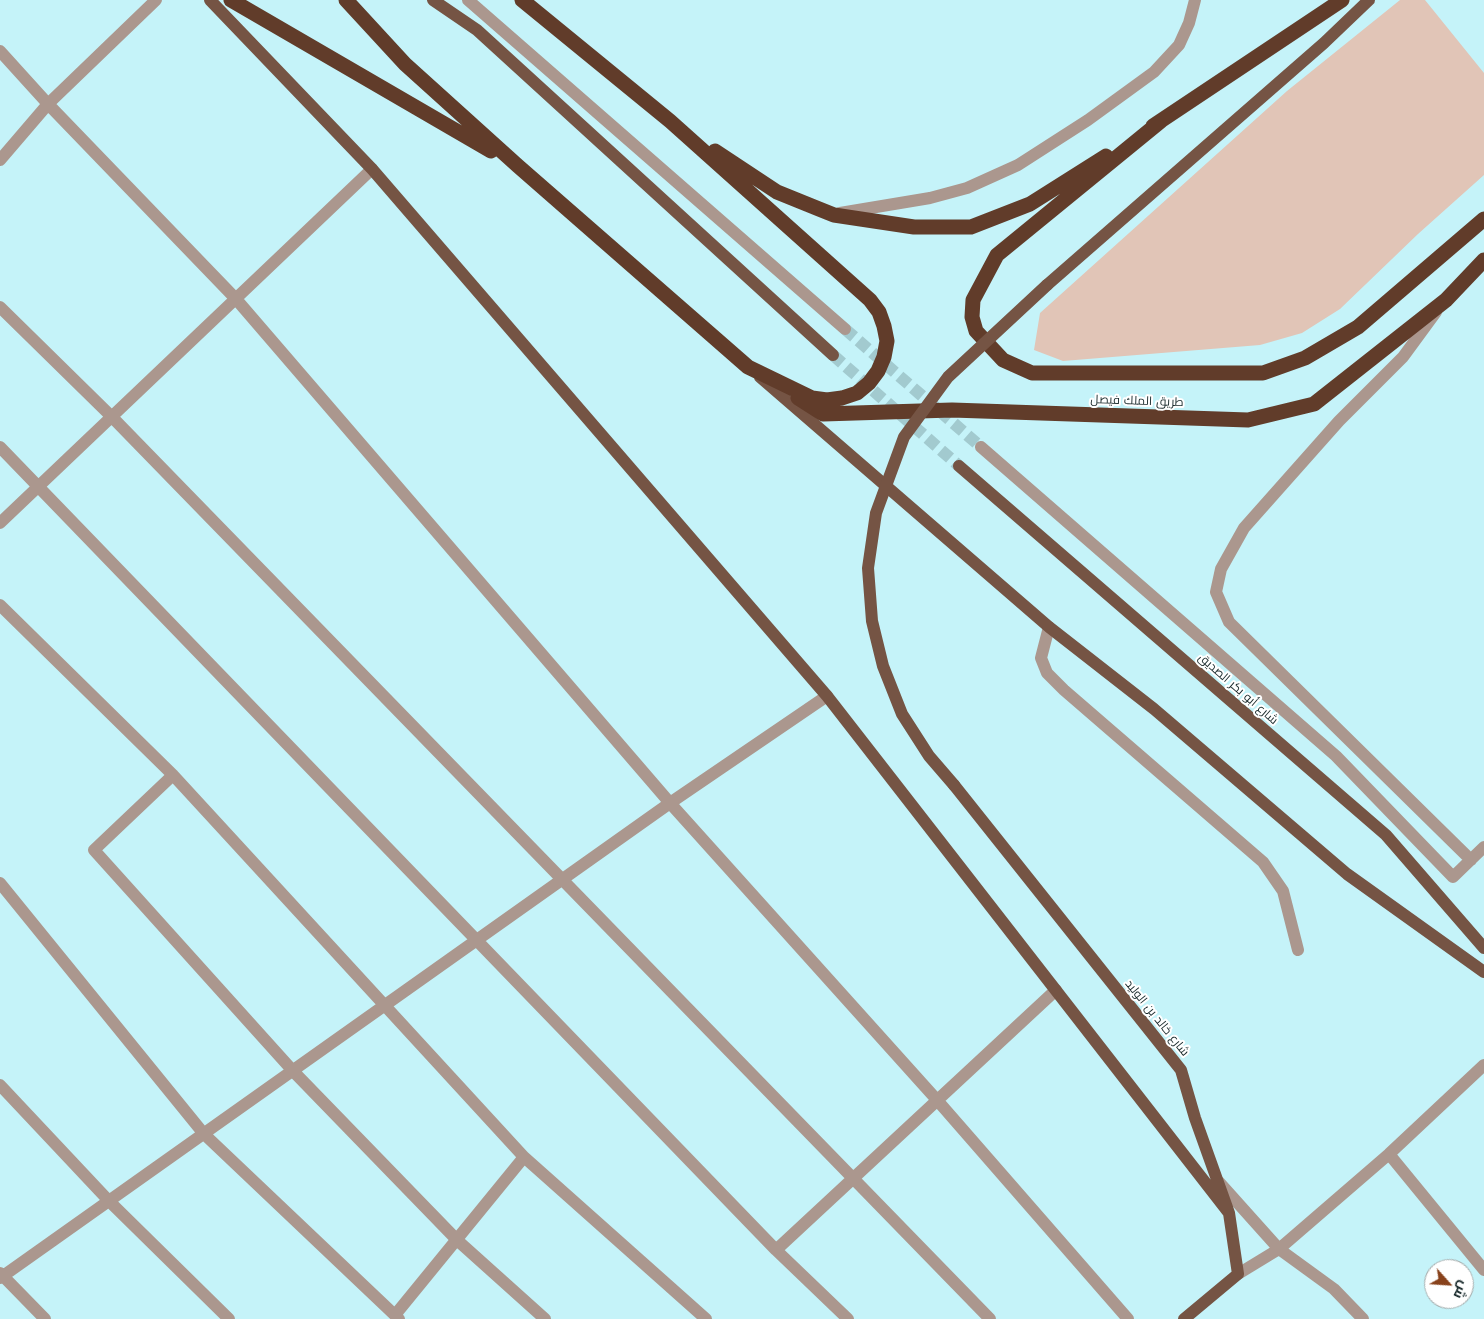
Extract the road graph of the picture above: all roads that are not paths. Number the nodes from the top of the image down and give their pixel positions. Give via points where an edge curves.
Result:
1 (156, 0) edge
2 (210, 0) edge
3 (231, 0) edge
4 (346, 0) edge
5 (433, 0) edge
6 (468, 0) edge
7 (522, 0) edge
8 (1195, 0) edge
9 (1342, 0) edge
10 (1369, 0) edge
11 (0, 51) edge
12 (48, 104) junction
13 (670, 121) junction
14 (1161, 121) junction
15 (0, 160) edge
16 (518, 166) junction
17 (372, 169) junction
18 (834, 215) junction
19 (1484, 219) edge
20 (1484, 260) edge
21 (236, 299) junction
22 (1446, 300) junction
23 (0, 307) edge
24 (845, 329) tunnel mouth
25 (833, 355) tunnel mouth
26 (748, 367) junction
27 (112, 417) junction
28 (0, 447) edge
29 (981, 447) tunnel mouth
30 (959, 466) tunnel mouth
31 (38, 486) junction
32 (0, 523) edge
33 (0, 606) edge
34 (1049, 628) junction
35 (827, 696) junction
36 (173, 775) junction
37 (670, 803) junction
38 (1484, 847) edge
39 (1471, 860) junction
40 (562, 880) junction
41 (0, 883) edge
42 (478, 940) junction
43 (1484, 948) edge
44 (1298, 950) dead end
45 (1484, 972) edge
46 (1056, 990) junction
47 (386, 1005) junction
48 (1484, 1065) edge
49 (293, 1071) junction
50 (0, 1085) edge
51 (937, 1100) junction
52 (204, 1134) junction
53 (1389, 1154) junction
54 (524, 1157) junction
55 (853, 1179) junction
56 (1219, 1182) junction
57 (109, 1202) junction
58 (1229, 1212) junction
59 (457, 1240) junction
60 (1279, 1249) junction
61 (776, 1250) junction
62 (1484, 1270) edge
63 (1238, 1274) junction
64 (1, 1276) edge
65 (397, 1317) edge
66 (45, 1319) edge
67 (229, 1319) edge
68 (545, 1319) edge
69 (706, 1319) edge
70 (848, 1319) edge
71 (990, 1319) edge
72 (1128, 1319) edge
73 (1184, 1319) edge
74 (1363, 1319) edge

1 - 12 street
2 - 17 main road
3 - 16 highway
4 - 16 highway via 405,64
5 - 25 main road via 477,30
6 - 24 street
7 - 13 highway
8 - 18 street via 1189,24 1178,45 1154,72 1018,165 967,188
9 - 14 highway
10 - 56 main road, شارع خالد بن الوليد, bridge via 1046,285 948,377 904,437 876,514 868,568 872,621 883,666 902,714 929,756 1181,1070
11 - 12 street
12 - 15 street
12 - 21 street
13 - 18 highway via 777,192
13 - 26 highway via 870,300 884,326 887,342 878,371 857,393 842,398 812,398
14 - 18 highway via 1030,204 971,227 914,227
14 - 19 highway via 997,255 973,300 972,317 976,331 1003,360 1032,373 1263,373 1305,358 1358,327
16 - 26 highway
17 - 21 street
17 - 35 main road
20 - 22 highway, طريق الملك فيصل
21 - 27 street
21 - 37 street
22 - 26 highway, طريق الملك فيصل via 1314,404 1248,420 952,410 823,414
22 - 39 street via 1403,357 1339,421 1244,528 1221,569 1216,592 1229,622
23 - 27 street
26 - 34 main road
27 - 31 street
27 - 40 street
28 - 31 street
29 - 39 street via 1336,756 1453,878
30 - 43 main road, شارع أبو بكر الصديق via 1386,836
31 - 32 street
31 - 42 street
33 - 36 street
34 - 44 street via 1041,658 1047,673 1263,862 1283,891
34 - 45 main road via 1154,710 1347,874
35 - 37 street
35 - 46 main road
36 - 47 street
36 - 49 street via 94,850
37 - 40 street
37 - 51 street
38 - 39 street
40 - 42 street
40 - 55 street
41 - 52 street
42 - 47 street
42 - 61 street
46 - 51 street
46 - 58 main road
47 - 49 street
47 - 54 street
48 - 53 street
49 - 52 street
49 - 59 street
50 - 57 street
51 - 55 street
51 - 72 street
52 - 57 street
52 - 65 street
53 - 60 street
53 - 62 street
54 - 59 street
54 - 69 street
55 - 61 street
55 - 71 street
56 - 58 main road, شارع خالد بن الوليد
56 - 60 street
57 - 64 street
57 - 67 street
58 - 63 main road, شارع خالد بن الوليد
59 - 65 street
59 - 68 street
60 - 63 street
60 - 74 street via 1334,1289
61 - 70 street
63 - 73 main road
64 - 66 street

